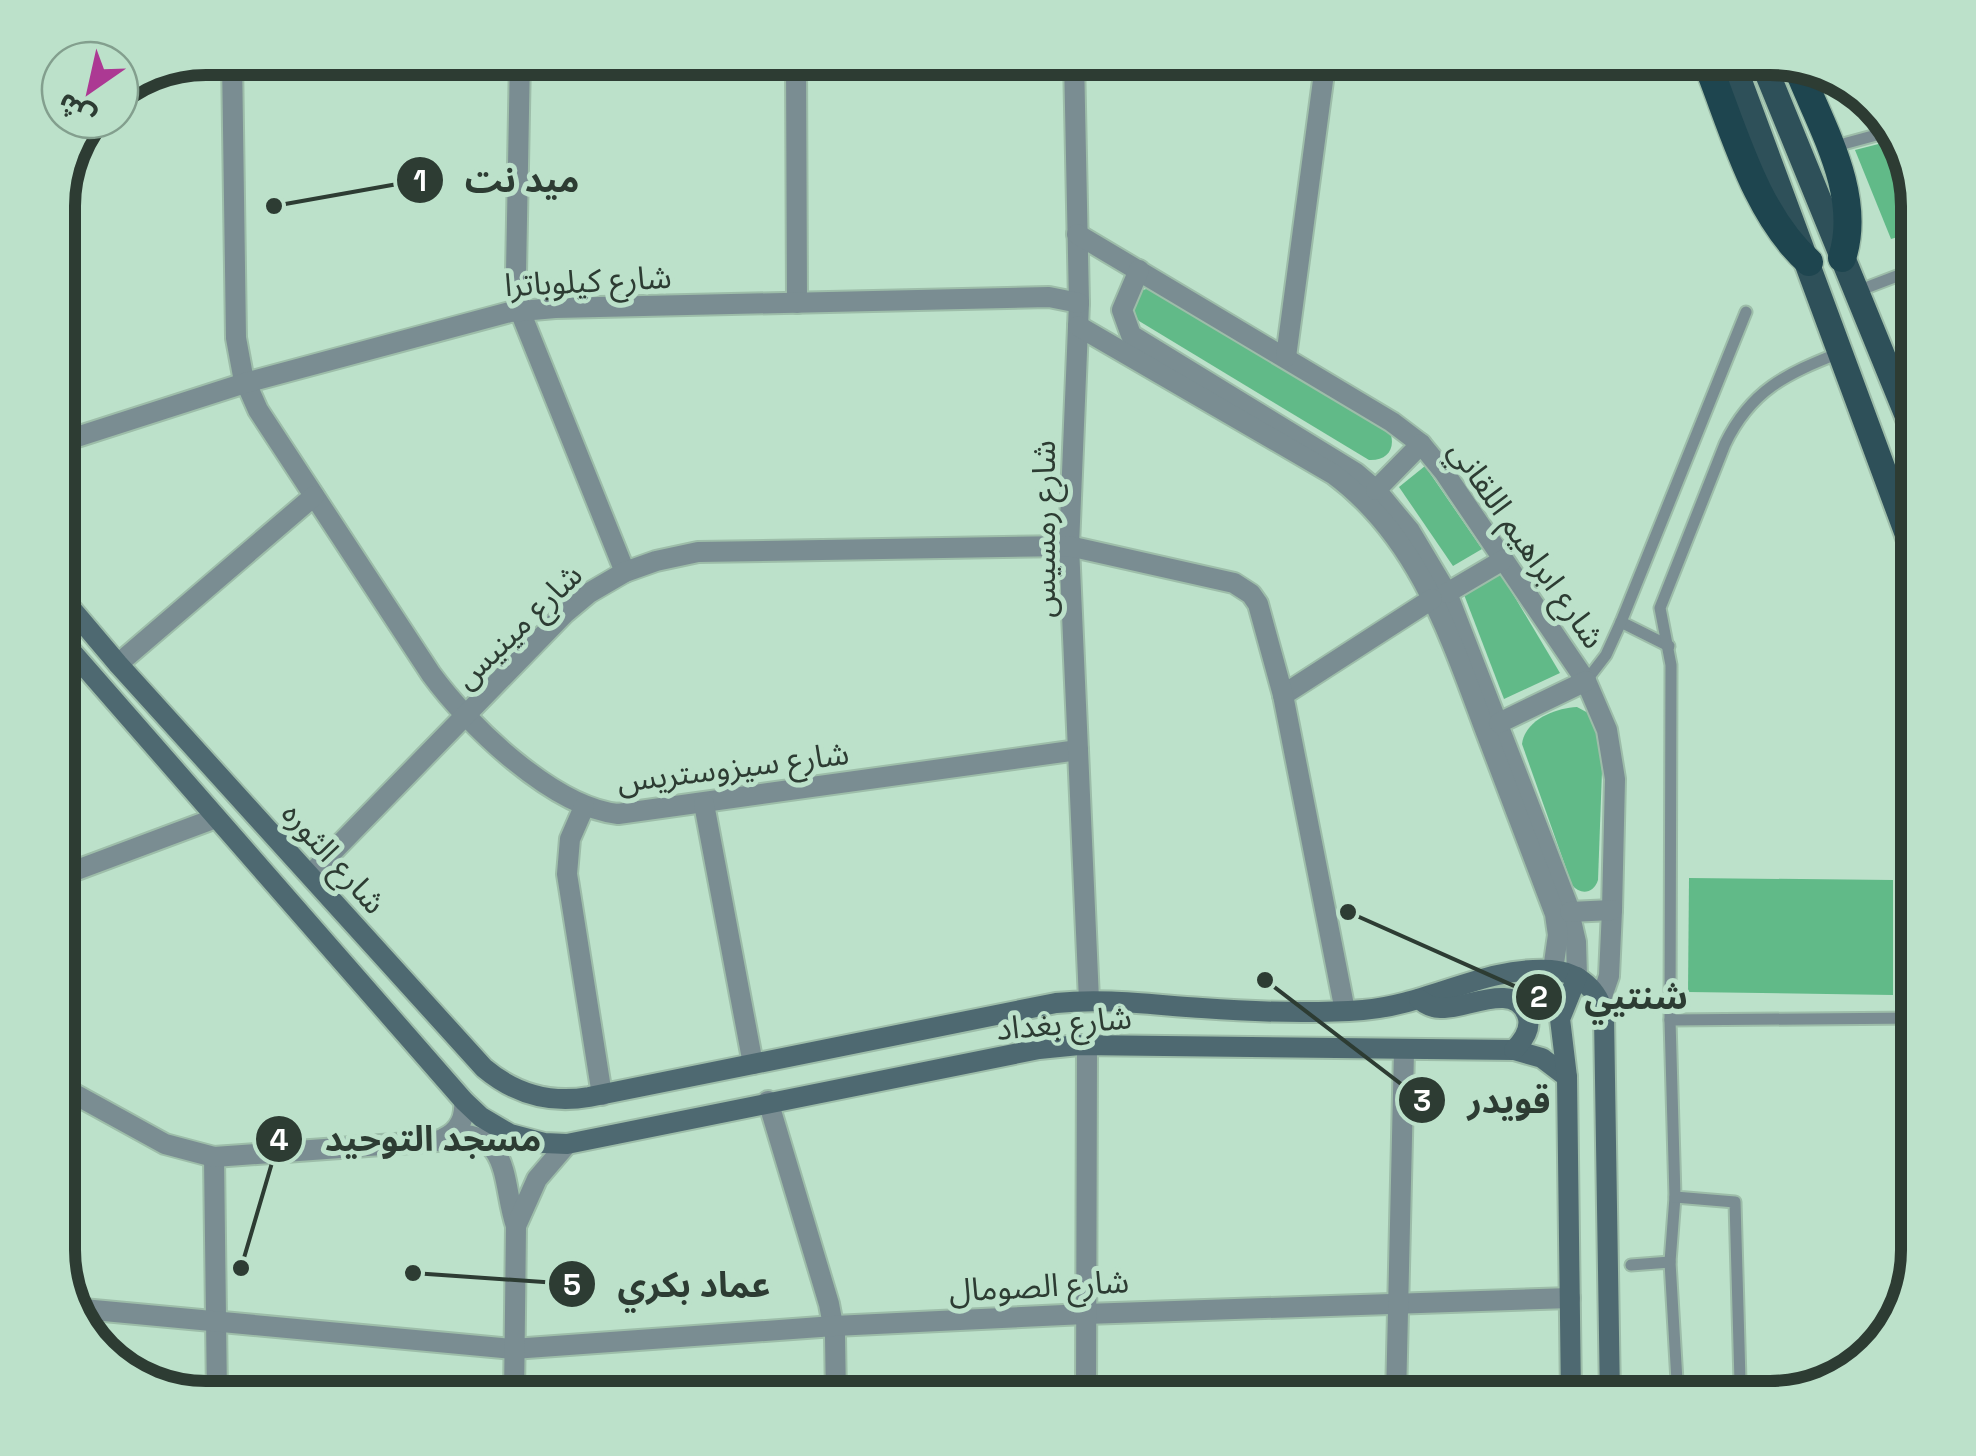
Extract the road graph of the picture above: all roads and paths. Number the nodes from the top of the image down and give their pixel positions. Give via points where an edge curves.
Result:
1 (232, 75) edge
2 (520, 75) edge
3 (796, 75) edge
4 (1074, 75) edge
5 (1324, 75) edge
6 (1712, 75) edge
7 (1738, 75) edge
8 (1768, 75) edge
9 (1802, 80) edge
10 (1879, 134) edge
11 (1829, 148) junction
12 (1077, 234) junction
13 (1842, 258) junction
14 (1809, 262) junction
15 (1139, 270) junction
16 (1901, 275) edge
17 (1856, 292) junction
18 (797, 303) junction
19 (1078, 303) junction
20 (1824, 303) junction
21 (520, 311) junction
22 (1746, 312) dead end
23 (1078, 326) junction
24 (1841, 352) junction
25 (1286, 357) junction
26 (245, 383) junction
27 (1901, 401) edge
28 (75, 437) edge
29 (1421, 444) junction
30 (1376, 490) junction
31 (314, 496) junction
32 (1901, 516) edge
33 (1069, 546) junction
34 (1503, 560) junction
35 (625, 572) junction
36 (1439, 596) junction
37 (75, 612) edge
38 (1621, 622) junction
39 (1669, 646) junction
40 (75, 656) edge
41 (118, 664) junction
42 (1586, 681) junction
43 (1283, 695) junction
44 (466, 716) junction
45 (1499, 724) junction
46 (1078, 750) junction
47 (704, 804) junction
48 (584, 807) junction
49 (216, 818) junction
50 (75, 871) edge
51 (310, 875) junction
52 (1612, 910) junction
53 (1570, 912) junction
54 (1553, 970) junction
55 (1577, 977) junction
56 (1418, 999) junction
57 (1089, 1000) junction
58 (1344, 1011) junction
59 (1602, 1012) junction
60 (1901, 1018) edge
61 (1560, 1019) junction
62 (1670, 1020) junction
63 (1087, 1045) junction
64 (1514, 1050) junction
65 (1404, 1051) junction
66 (752, 1064) junction
67 (1567, 1076) junction
68 (75, 1095) edge
69 (602, 1095) junction
70 (464, 1101) junction
71 (768, 1101) junction
72 (452, 1135) junction
73 (567, 1144) junction
74 (214, 1157) junction
75 (1675, 1197) junction
76 (516, 1226) junction
77 (1670, 1262) junction
78 (1631, 1265) dead end
79 (1570, 1298) junction
80 (1398, 1303) junction
81 (89, 1309) edge
82 (1085, 1314) junction
83 (216, 1319) junction
84 (834, 1326) junction
85 (513, 1349) junction
86 (216, 1381) edge
87 (514, 1381) edge
88 (836, 1381) edge
89 (1086, 1381) edge
90 (1396, 1381) edge
91 (1571, 1381) edge
92 (1610, 1381) edge
93 (1677, 1381) edge
94 (1740, 1381) edge

1 - 26 street, شارع سيزوستريس via 236,346
2 - 21 street
3 - 18 street
4 - 12 street, شارع رمسيس
5 - 25 street
6 - 14 highway via 1769,212
7 - 14 main road
8 - 13 main road
9 - 11 highway
10 - 11 lane
11 - 13 highway via 1848,209
12 - 15 street, شارع ابراهيم اللقاني
12 - 19 street, شارع رمسيس
13 - 17 main road
14 - 20 main road
15 - 25 street, شارع ابراهيم اللقاني
15 - 30 street via 1122,310 1131,336
16 - 17 lane
17 - 20 main road
17 - 27 main road
18 - 19 street, شارع كيلوباترا via 1048,297
18 - 21 street, شارع كيلوباترا
19 - 23 street, شارع رمسيس
20 - 24 main road
21 - 26 street, شارع كيلوباترا
21 - 35 street
22 - 38 lane
23 - 33 street, شارع رمسيس
23 - 36 street via 1346,483 1392,529
24 - 32 main road
24 - 39 lane via 1774,383 1734,428 1661,604
25 - 29 street, شارع ابراهيم اللقاني
26 - 28 street, شارع كيلوباترا
26 - 31 street, شارع سيزوستريس
29 - 30 street
29 - 34 street, شارع ابراهيم اللقاني
30 - 36 street via 1410,531
31 - 41 street
31 - 44 street, شارع سيزوستريس
33 - 35 street, شارع مينيس via 698,552
33 - 43 street, شارع مينيس via 1246,589 1261,610
33 - 46 street, شارع رمسيس
34 - 36 street
34 - 42 street, شارع ابراهيم اللقاني
35 - 44 street, شارع مينيس via 564,613
36 - 43 street
36 - 45 street
36 - 54 street via 1555,914
37 - 41 main road, شارع الثوره
38 - 39 lane
38 - 42 lane
39 - 62 lane
40 - 49 main road, شارع الثوره
41 - 51 main road, شارع الثوره
42 - 45 street
42 - 52 street, شارع ابراهيم اللقاني via 1604,721 1614,769
43 - 58 street
44 - 48 street, شارع سيزوستريس via 553,790
44 - 51 street, شارع مينيس
45 - 53 street
46 - 47 street, شارع سيزوستريس
46 - 57 street, شارع رمسيس
47 - 48 street, شارع سيزوستريس via 629,814
47 - 66 street
48 - 69 street via 570,839 567,874
49 - 50 street
49 - 70 main road, شارع الثوره
51 - 69 main road, شارع الثوره via 494,1076 539,1097
52 - 53 street
52 - 59 street, شارع ابراهيم اللقاني
53 - 55 street
54 - 55 main road
54 - 56 main road, شارع بغداد via 1495,974
55 - 59 main road via 1593,990
55 - 61 main road
56 - 58 main road, شارع بغداد
56 - 64 main road via 1443,1008 1515,1000 1529,1024
57 - 58 main road, شارع بغداد
57 - 66 main road, شارع بغداد
59 - 61 main road
59 - 92 main road, شارع ابراهيم اللقاني
60 - 62 lane
61 - 67 main road
62 - 75 lane
63 - 65 main road, شارع بغداد
63 - 71 main road, شارع بغداد
63 - 82 street
64 - 65 main road, شارع بغداد
64 - 67 main road, شارع بغداد via 1542,1058
65 - 80 street
66 - 69 main road, شارع بغداد
67 - 79 main road
68 - 74 street via 165,1144
70 - 72 street via 462,1122
70 - 73 main road, شارع الثوره via 510,1134
71 - 73 main road, شارع بغداد
71 - 84 street
72 - 74 street
72 - 76 street via 478,1138 498,1154
73 - 76 street via 534,1184
74 - 83 street
75 - 77 lane
75 - 94 lane via 1735,1202
76 - 85 street
77 - 78 lane
77 - 93 lane
79 - 80 street, شارع الصومال
79 - 91 main road
80 - 82 street, شارع الصومال
80 - 90 street
81 - 83 street, شارع الصومال
82 - 84 street, شارع الصومال
82 - 89 street
83 - 85 street, شارع الصومال
83 - 86 street
84 - 85 street, شارع الصومال
84 - 88 street
85 - 87 street

